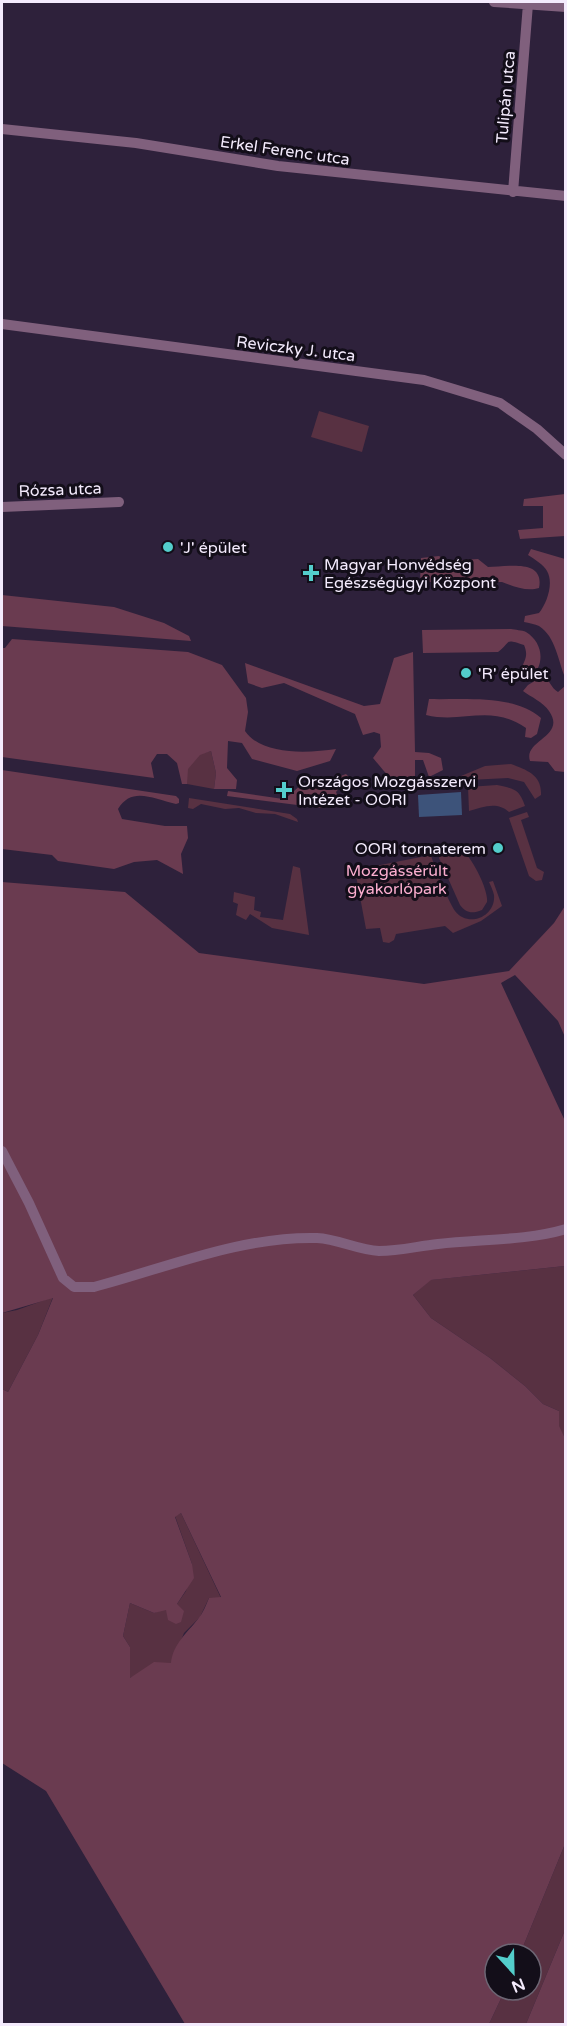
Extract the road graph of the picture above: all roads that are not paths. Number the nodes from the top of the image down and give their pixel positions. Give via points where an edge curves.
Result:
1 (494, 2) edge
2 (528, 4) junction
3 (566, 7) edge
4 (2, 129) edge
5 (513, 192) junction
6 (566, 196) edge
7 (2, 324) edge
8 (566, 455) edge
9 (119, 502) dead end
10 (2, 507) edge
11 (2, 1151) edge
12 (566, 1230) edge

1 - 2 street
2 - 3 street
2 - 5 street, Tulipán utca
4 - 5 street, Erkel Ferenc utca
5 - 6 street, Erkel Ferenc utca
7 - 8 street, Reviczky J. utca via 424,380 500,404
9 - 10 street, Rózsa utca
11 - 12 street via 63,1278 74,1287 94,1287 208,1254 285,1240 318,1238 391,1251

